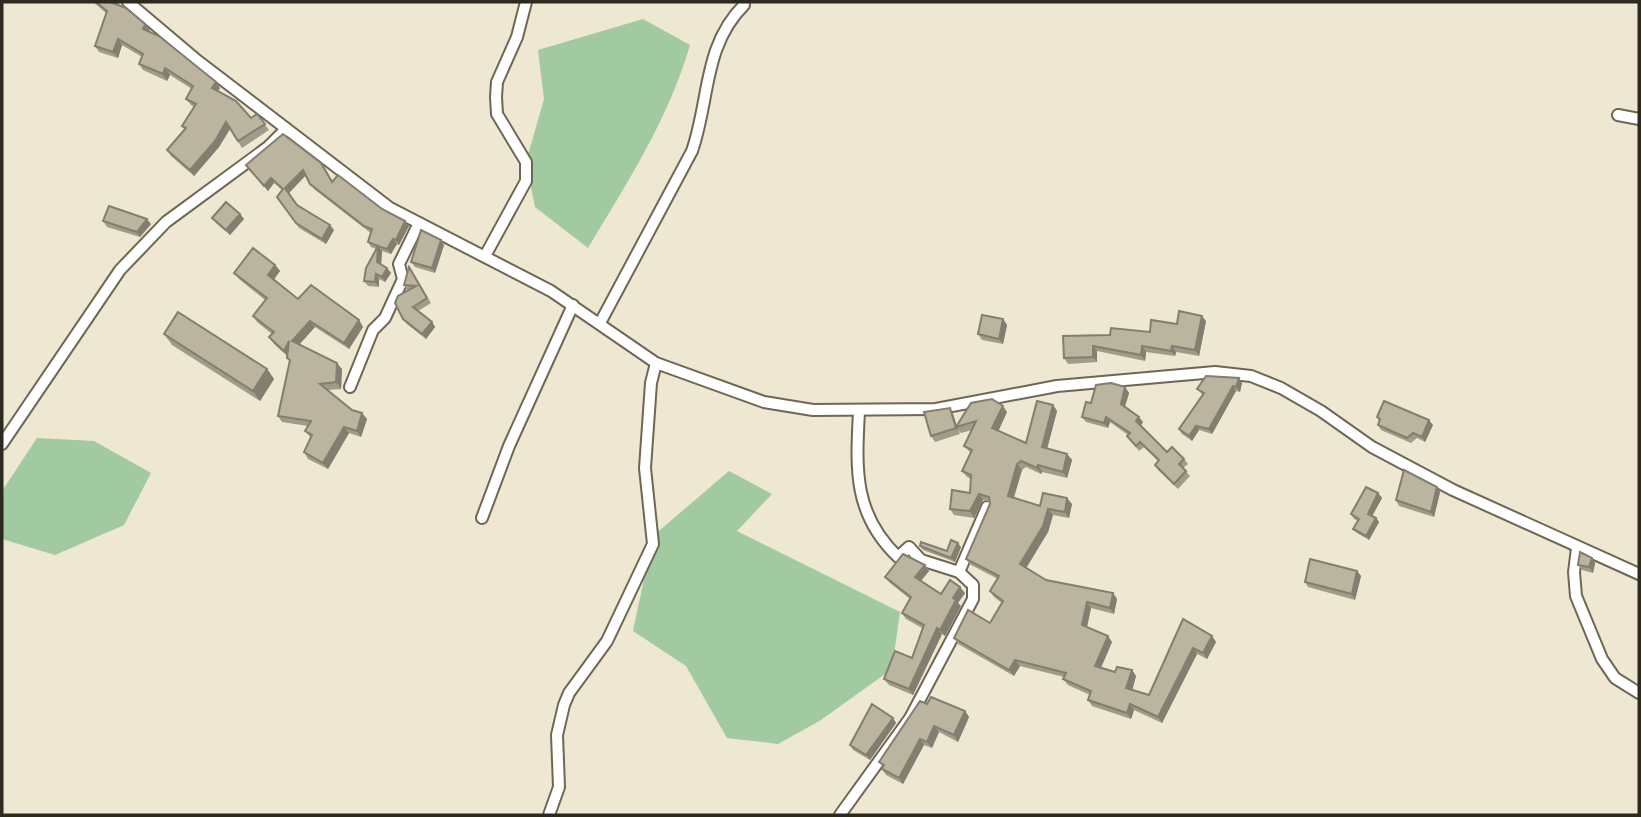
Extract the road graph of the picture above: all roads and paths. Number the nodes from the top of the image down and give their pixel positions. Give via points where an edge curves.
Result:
1 (128, 2) edge
2 (526, 2) edge
3 (744, 5) dead end
4 (1618, 115) dead end
5 (1639, 119) edge
6 (286, 129) junction
7 (419, 223) junction
8 (485, 256) junction
9 (573, 305) junction
10 (600, 323) junction
11 (656, 363) junction
12 (350, 387) dead end
13 (859, 411) junction
14 (2, 444) edge
15 (987, 507) edge
16 (482, 517) dead end
17 (1577, 548) junction
18 (959, 572) junction
19 (1639, 574) edge
20 (1639, 693) edge
21 (553, 814) edge
22 (840, 815) edge

1 - 6 street
2 - 8 street via 497,82 496,97 497,114 526,162 526,181
3 - 10 street via 723,28 692,151
4 - 5 street
6 - 7 street via 368,193
6 - 14 street via 166,222 120,270
7 - 8 street
7 - 12 street via 399,264 403,279 385,318 373,330
8 - 9 street
9 - 10 street
9 - 16 street
10 - 11 street
11 - 13 street via 764,402
11 - 21 street via 645,468 653,544 607,641 569,693 557,735 559,787
13 - 17 street via 936,409 1057,386 1154,376 1214,372 1251,376 1321,411 1372,447
13 - 18 street via 858,487 881,541 898,557 909,547 921,560
15 - 18 street
17 - 19 street
17 - 20 street via 1573,584 1602,659 1615,678
18 - 22 street via 973,585 973,599 910,718

